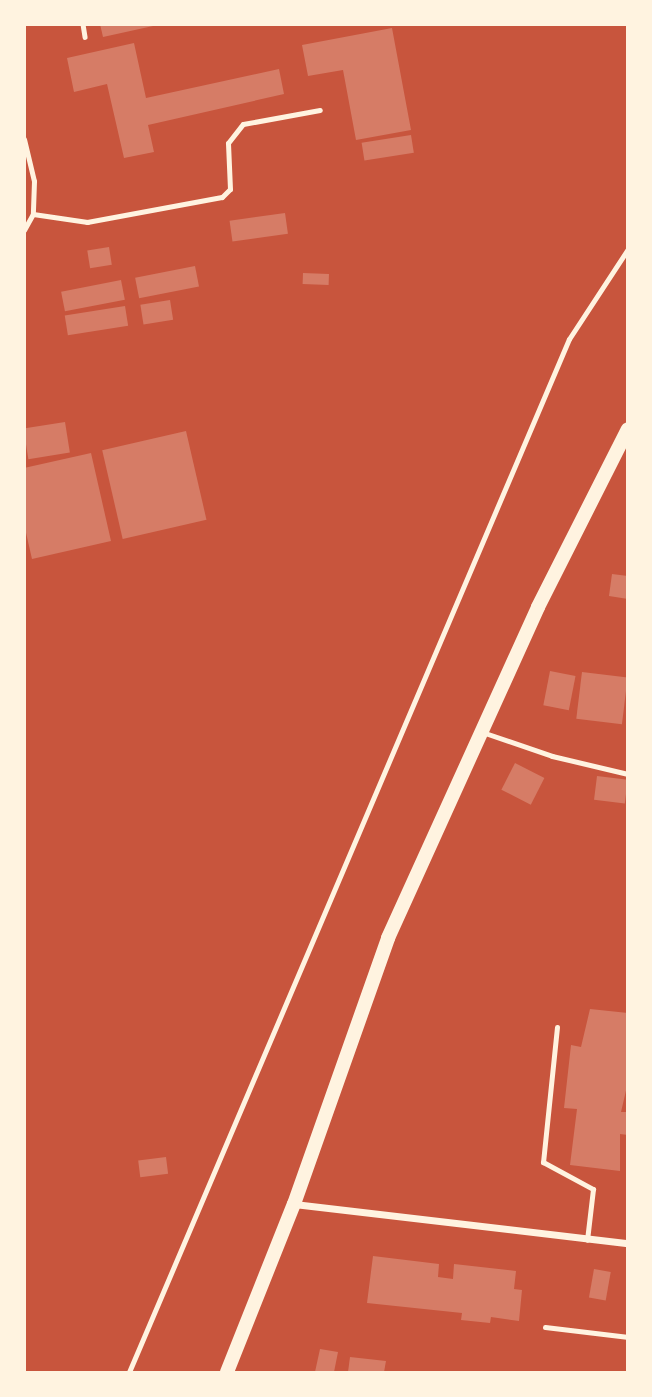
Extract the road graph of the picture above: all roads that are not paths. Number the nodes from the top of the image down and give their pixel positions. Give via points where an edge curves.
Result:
1 (320, 110) dead end
2 (24, 139) edge
3 (33, 214) junction
4 (24, 230) edge
5 (628, 249) edge
6 (628, 429) edge
7 (621, 453) edge
8 (482, 732) junction
9 (628, 775) edge
10 (557, 1027) dead end
11 (294, 1204) junction
12 (587, 1240) junction
13 (628, 1243) edge
14 (545, 1327) dead end
15 (628, 1336) edge
16 (129, 1373) edge
17 (228, 1373) edge

1 - 3 lane via 243,124 237,129 228,143 230,189 222,197 87,222
2 - 3 lane via 34,181
3 - 4 lane
5 - 16 lane via 569,339
6 - 7 main road
7 - 8 main road
8 - 9 lane
8 - 11 main road via 388,938
10 - 12 lane via 543,1162 593,1189
11 - 12 street
11 - 17 main road
12 - 13 street
14 - 15 lane

